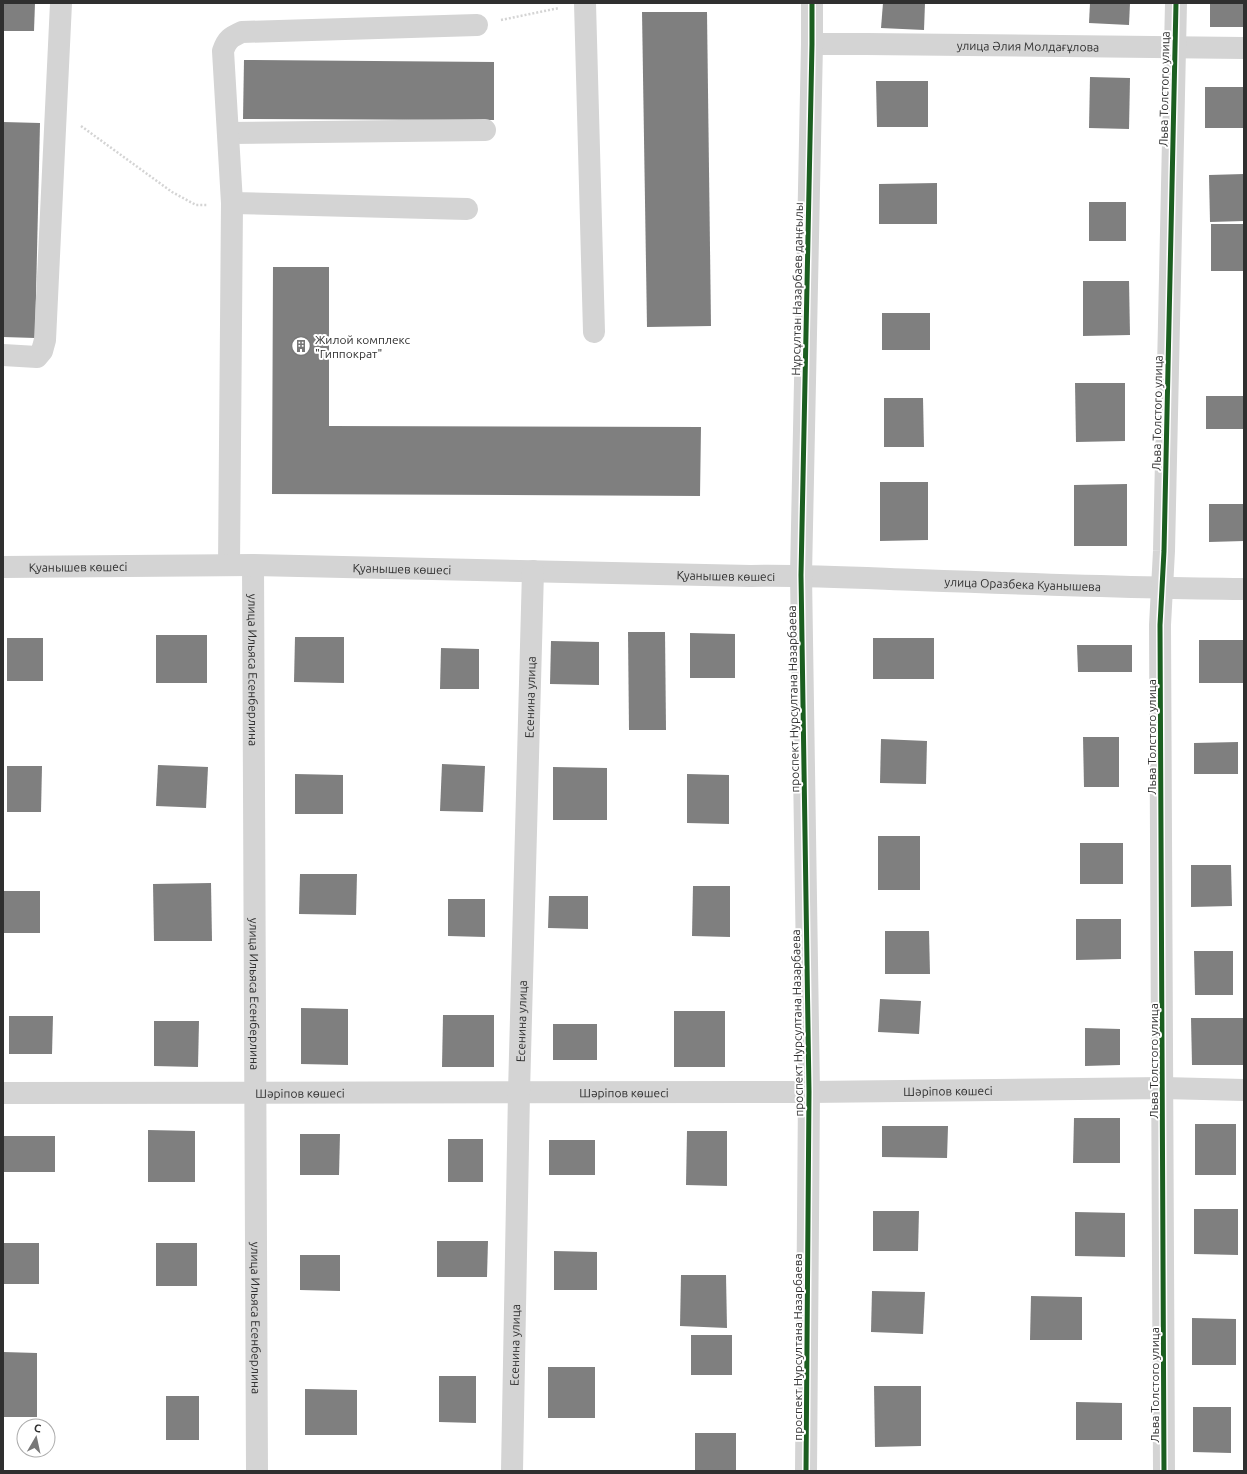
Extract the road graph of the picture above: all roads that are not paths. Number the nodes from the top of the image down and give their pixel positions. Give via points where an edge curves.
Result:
1 (60, 3) edge
2 (812, 3) edge
3 (1176, 3) edge
4 (576, 5) edge
5 (477, 25) road end
6 (812, 44) junction
7 (1174, 46) junction
8 (1244, 48) edge
9 (485, 130) dead end
10 (228, 132) junction
11 (232, 203) junction
12 (467, 209) dead end
13 (594, 332) dead end
14 (3, 355) edge
15 (229, 565) junction
16 (253, 565) junction
17 (3, 567) edge
18 (533, 571) junction
19 (801, 575) junction
20 (1162, 588) junction
21 (1244, 589) edge
22 (1163, 1088) junction
23 (1244, 1090) edge
24 (255, 1092) junction
25 (519, 1092) junction
26 (809, 1092) junction
27 (3, 1093) edge
28 (257, 1471) edge
29 (512, 1471) edge
30 (806, 1471) edge
31 (1164, 1471) edge

1 - 14 street via 45,340 37,357
2 - 6 street, Нұрсұлтан Назарбаев даңғылы
3 - 7 street, Льва Толстого улица
4 - 13 street
5 - 10 street via 242,32 232,36 223,51
6 - 7 street, улица Әлия Молдағұлова
6 - 19 street, Нұрсұлтан Назарбаев даңғылы
7 - 8 street, улица Әлия Молдағұлова
7 - 20 street, Льва Толстого улица via 1165,543
9 - 10 street
10 - 11 street
11 - 12 street
11 - 15 street
15 - 16 street, Қуанышев көшесі
15 - 17 street, Қуанышев көшесі
16 - 18 street, Қуанышев көшесі
16 - 24 street, улица Ильяса Есенберлина
18 - 19 street, Қуанышев көшесі
18 - 25 street, Есенина улица
19 - 20 street, улица Оразбека Куанышева
19 - 26 street, проспект Нурсултана Назарбаева
20 - 21 street, улица Оразбека Куанышева
20 - 22 street, Льва Толстого улица via 1160,625
22 - 23 street, Шәріпов көшесі
22 - 26 street, Шәріпов көшесі
22 - 31 street, Льва Толстого улица
24 - 25 street, Шәріпов көшесі
24 - 27 street, Шәріпов көшесі
24 - 28 street, улица Ильяса Есенберлина
25 - 26 street, Шәріпов көшесі
25 - 29 street, Есенина улица
26 - 30 street, проспект Нурсултана Назарбаева

